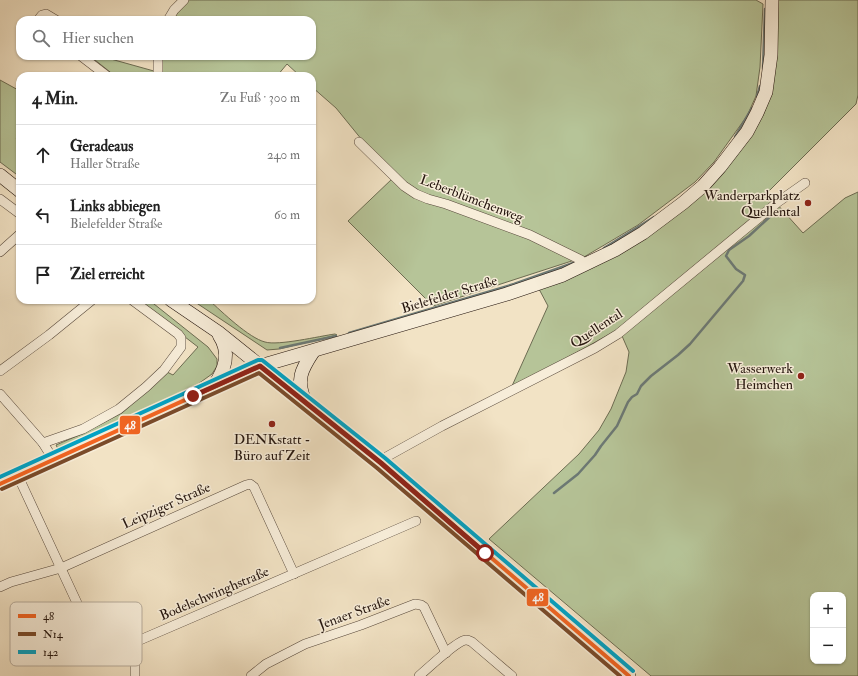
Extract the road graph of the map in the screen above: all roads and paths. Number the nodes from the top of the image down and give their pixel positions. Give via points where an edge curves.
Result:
1 (184, 0) edge
2 (772, 0) edge
3 (170, 16) edge
4 (86, 60) edge
5 (158, 60) edge
6 (102, 72) edge
7 (158, 72) edge
8 (359, 142) dead end
9 (0, 175) edge
10 (805, 183) dead end
11 (16, 187) edge
12 (0, 199) edge
13 (16, 211) edge
14 (16, 238) edge
15 (0, 252) edge
16 (585, 265) junction
17 (87, 304) edge
18 (137, 304) edge
19 (177, 304) edge
20 (218, 332) junction
21 (313, 352) junction
22 (260, 366) junction
23 (0, 372) edge
24 (214, 386) junction
25 (0, 394) edge
26 (305, 402) junction
27 (43, 444) junction
28 (53, 459) junction
29 (381, 463) junction
30 (18, 476) junction
31 (0, 484) edge
32 (416, 521) dead end
33 (61, 568) junction
34 (294, 574) junction
35 (0, 586) edge
36 (77, 602) edge
37 (142, 639) edge
38 (446, 652) junction
39 (136, 666) edge
40 (136, 676) edge
41 (251, 676) edge
42 (419, 676) edge
43 (512, 676) edge
44 (629, 676) edge

1 - 3 street
2 - 16 main road, Bielefelder Straße via 768,79 762,102 748,132 720,167 683,203 642,233
4 - 6 street
5 - 7 street
8 - 16 street, Leberblümchenweg via 404,186 416,194 530,235 581,260
9 - 11 main road
10 - 29 street, Quellental via 778,202 618,334 442,426 388,456
12 - 13 street
14 - 15 street
16 - 21 main road, Bielefelder Straße via 507,294
17 - 23 street
18 - 27 street via 178,334 181,338 181,348 164,370 119,409 82,429
19 - 20 main road
20 - 22 main road
20 - 24 main road via 223,340 226,358 222,374
21 - 22 main road, Bielefelder Straße
21 - 26 main road via 300,376 300,391
22 - 24 main road, Bielefelder Straße
22 - 26 main road
24 - 28 main road, Bielefelder Straße
25 - 27 street
26 - 29 main road
27 - 28 street
28 - 30 main road, Bielefelder Straße
29 - 44 main road
30 - 31 main road, Bielefelder Straße
30 - 33 street, Bodelschwinghstraße
32 - 34 street, Bodelschwinghstraße
33 - 34 street, Leipziger Straße via 250,484 254,487
33 - 35 street, Leipziger Straße
33 - 36 street, Bodelschwinghstraße
34 - 37 street, Bodelschwinghstraße
38 - 41 street, Jenaer Straße via 424,607 415,604 361,626 305,644 266,664
38 - 42 street
38 - 43 street via 460,642 472,642
39 - 40 street

